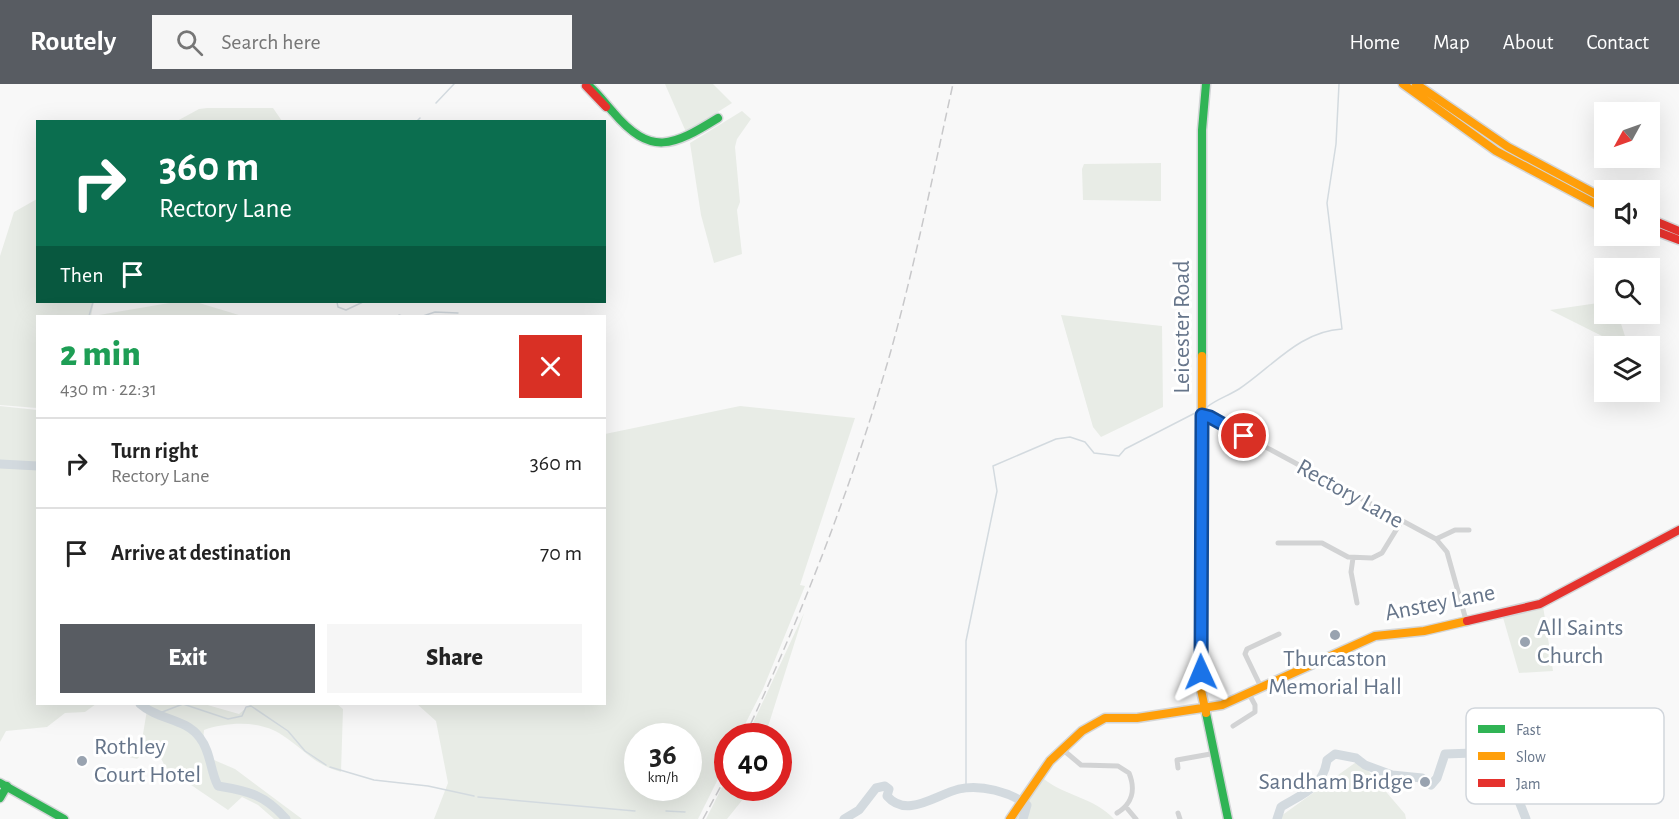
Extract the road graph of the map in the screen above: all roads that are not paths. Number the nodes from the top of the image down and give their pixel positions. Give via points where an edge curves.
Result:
1 (586, 84) edge
2 (1206, 84) edge
3 (1402, 84) edge
4 (1416, 84) edge
5 (718, 118) dead end
6 (1594, 194) edge
7 (1594, 203) edge
8 (1660, 223) edge
9 (1679, 231) edge
10 (1660, 233) edge
11 (1679, 240) edge
12 (1202, 415) junction
13 (1401, 522) junction
14 (1468, 530) dead end
15 (1679, 530) edge
16 (1436, 539) junction
17 (1277, 544) dead end
18 (1353, 558) junction
19 (1363, 594) dead end
20 (1355, 595) junction
21 (1357, 603) dead end
22 (1466, 620) junction
23 (1279, 634) dead end
24 (1260, 685) junction
25 (1248, 692) junction
26 (1205, 706) junction
27 (1233, 726) dead end
28 (1062, 749) junction
29 (1174, 753) dead end
30 (1215, 753) junction
31 (1177, 760) junction
32 (1178, 768) dead end
33 (4, 784) edge
34 (0, 798) edge
35 (1126, 807) junction
36 (1117, 813) dead end
37 (64, 819) edge
38 (1010, 819) edge
39 (1136, 819) edge
40 (1228, 819) edge

1 - 5 main road via 636,135 659,145 679,142
2 - 12 main road, Leicester Road via 1202,130
3 - 7 main road via 1496,151
4 - 6 main road via 1475,128
8 - 9 main road
10 - 11 main road
12 - 13 street, Rectory Lane
12 - 26 main road, Leicester Road via 1200,638
13 - 16 street, Rectory Lane
13 - 18 street via 1382,553 1372,558
14 - 16 street via 1455,530
15 - 22 main road, Anstey Lane via 1540,604
16 - 22 street via 1447,552
17 - 18 street via 1322,543
18 - 20 street
19 - 20 street
20 - 21 street
22 - 24 main road, Anstey Lane via 1424,631 1375,636
23 - 24 street via 1246,649
24 - 25 main road, Anstey Lane
25 - 26 main road, Anstey Lane via 1222,705
25 - 27 street via 1255,712
26 - 28 main road, Anstey Lane via 1137,718 1105,718 1082,730
26 - 30 main road, Leicester Road
28 - 35 street via 1081,765 1125,769 1133,786
28 - 38 main road, Anstey Lane
29 - 31 street
30 - 31 street
30 - 40 main road, Leicester Road
31 - 32 street
33 - 34 main road
33 - 37 main road
35 - 36 street
35 - 39 street

